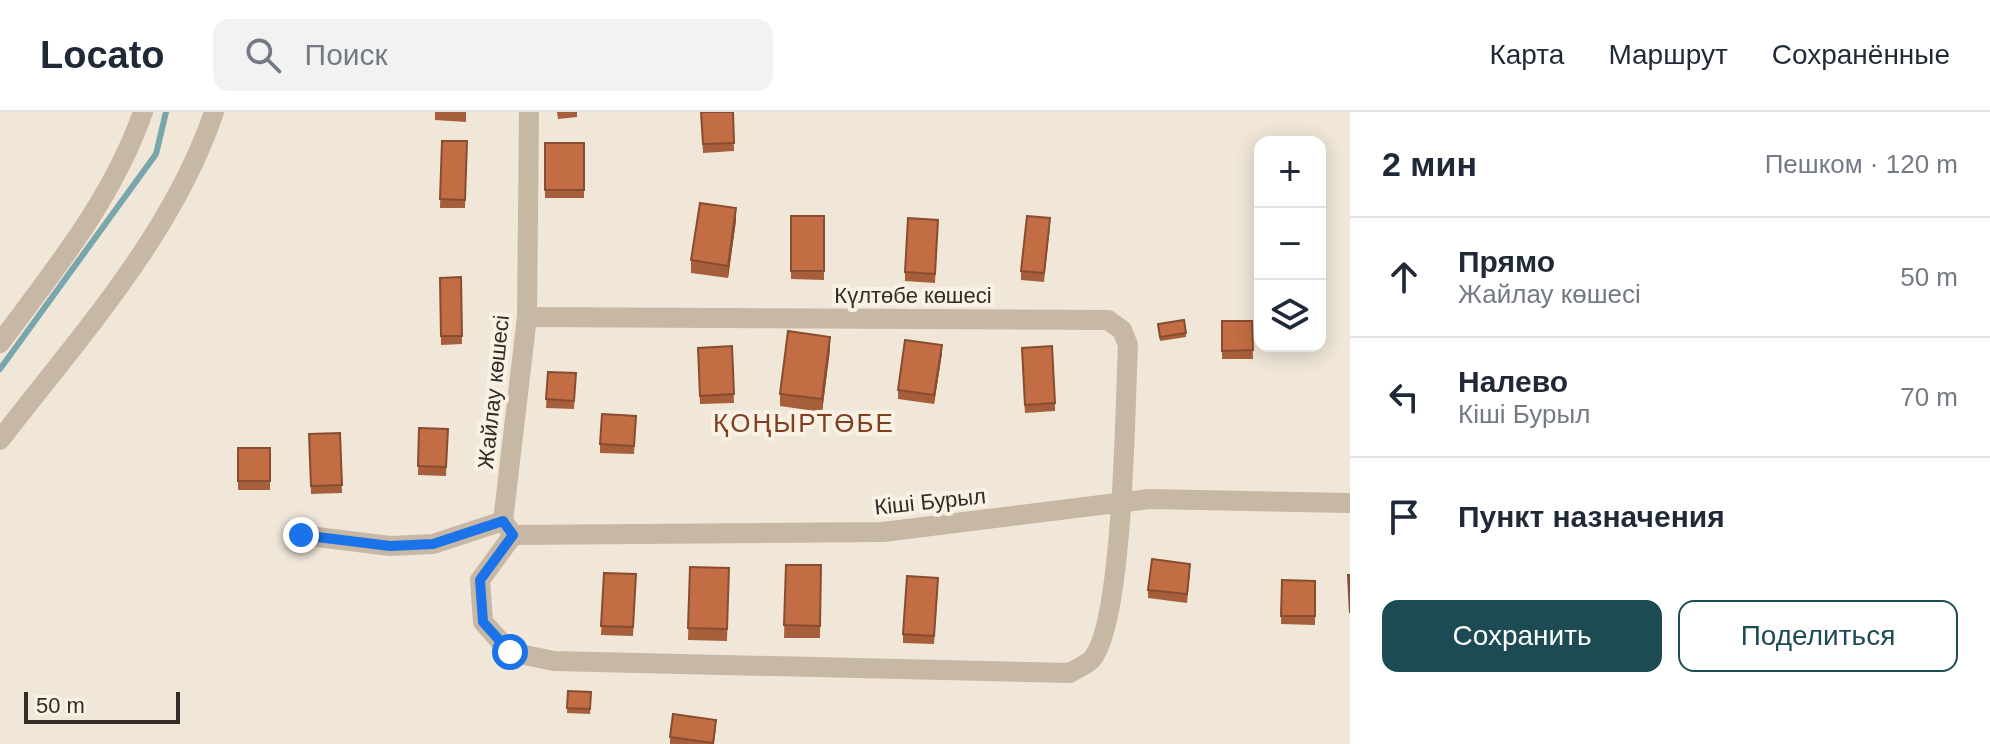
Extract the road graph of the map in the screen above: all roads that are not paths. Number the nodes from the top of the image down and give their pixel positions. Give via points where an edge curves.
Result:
1 (143, 112) edge
2 (214, 112) edge
3 (529, 112) edge
4 (527, 317) junction
5 (0, 343) edge
6 (0, 440) edge
7 (1121, 503) junction
8 (1350, 503) edge
9 (508, 528) junction
10 (301, 535) dead end

1 - 5 street via 84,232
2 - 6 street via 197,162 135,264
3 - 4 street, Жайлау көшесі
4 - 7 street, Күлтөбе көшесі via 1108,320 1122,330 1128,345
4 - 9 street, Жайлау көшесі
7 - 8 street, Кіші Бурыл
7 - 9 street, Кіші Бурыл via 883,532
7 - 9 street, Жайлау көшесі via 1108,622 1092,660 1070,673 554,661 510,652 483,622 480,580
9 - 10 street, Кіші Бурыл via 433,544 390,546

